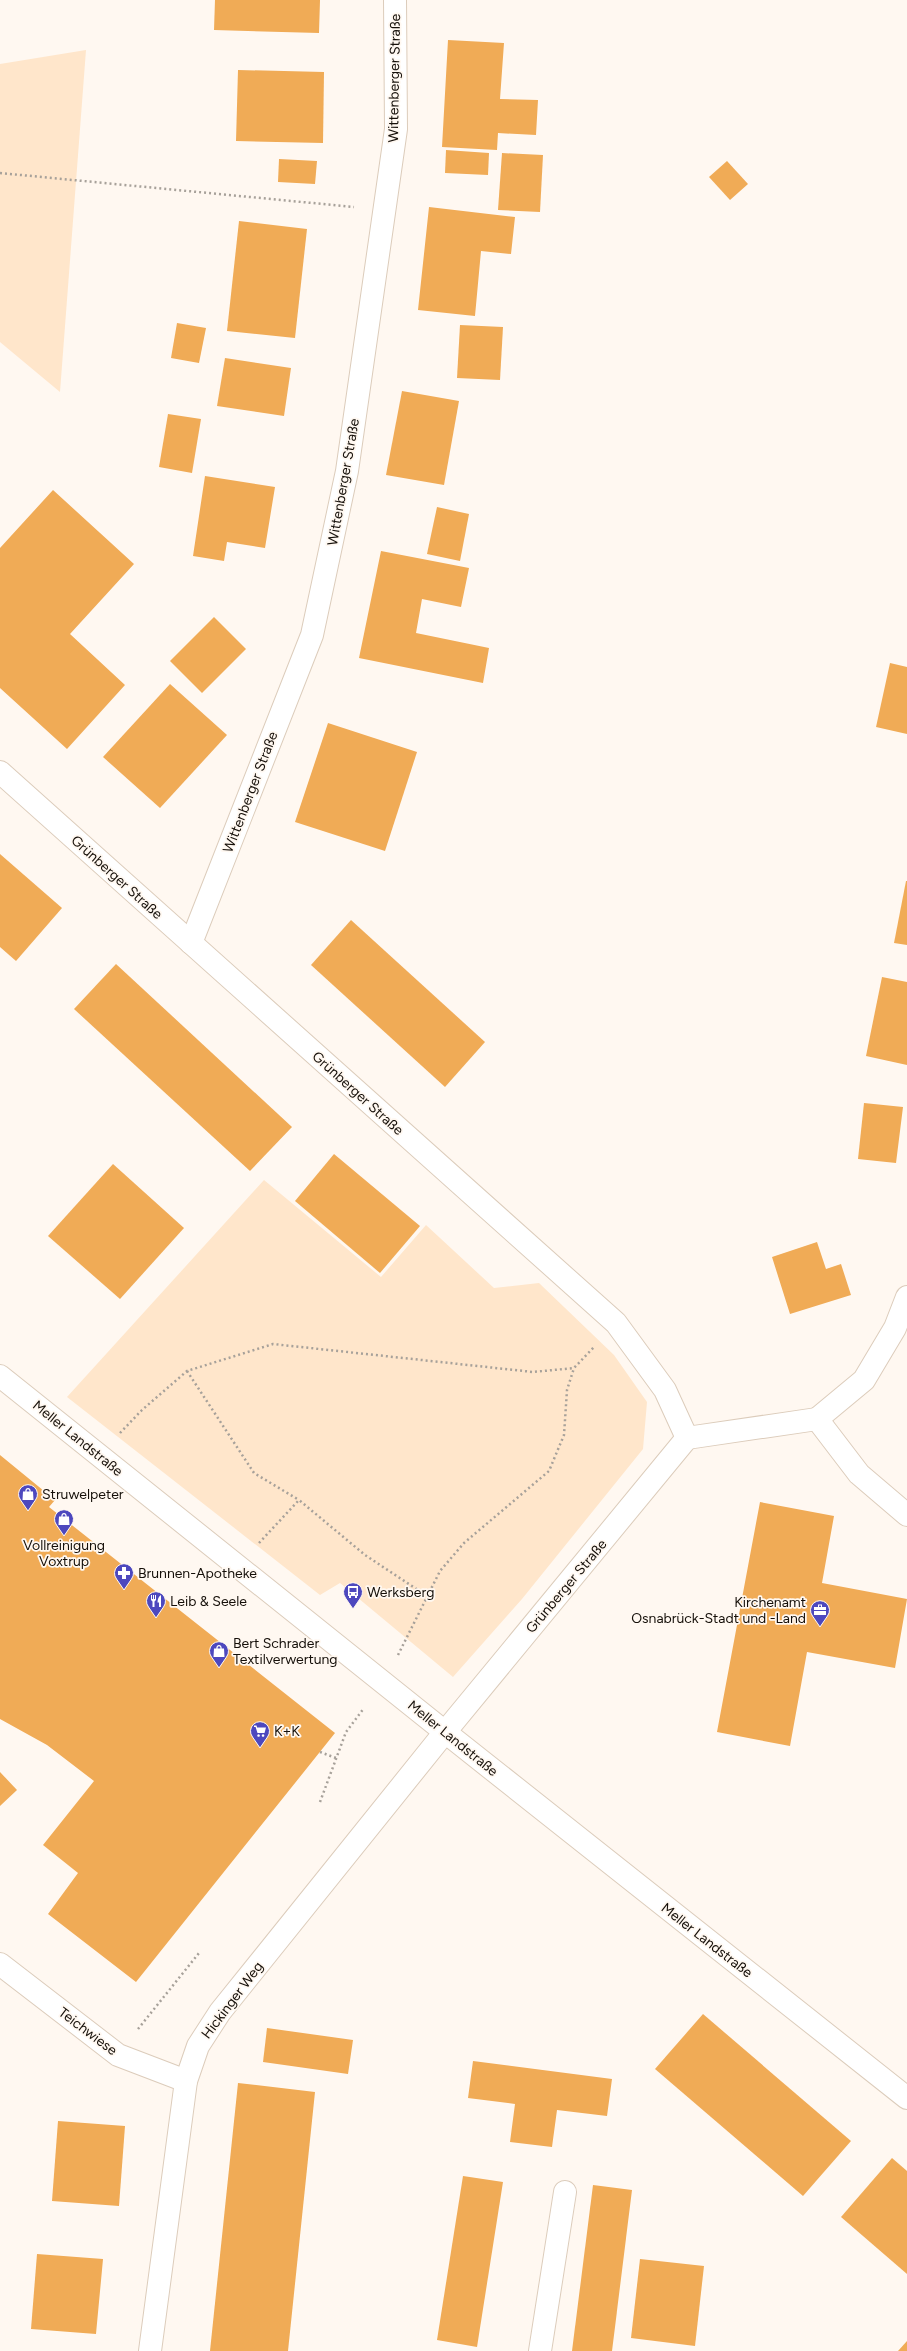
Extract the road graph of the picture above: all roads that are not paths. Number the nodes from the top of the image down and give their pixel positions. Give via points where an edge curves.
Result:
1 (395, 0) edge
2 (0, 772) edge
3 (191, 943) junction
4 (907, 1297) edge
5 (0, 1376) edge
6 (816, 1419) junction
7 (687, 1438) junction
8 (907, 1514) edge
9 (445, 1732) junction
10 (0, 1964) edge
11 (186, 2081) junction
12 (907, 2098) edge
13 (565, 2192) dead end
14 (150, 2351) edge
15 (540, 2351) edge

1 - 3 street, Wittenberger Straße via 396,129 347,471 312,635
2 - 3 street, Grünberger Straße
3 - 7 street, Grünberger Straße via 616,1323 665,1390
4 - 6 street via 895,1328 864,1380
5 - 9 street, Meller Landstraße
6 - 7 street
6 - 8 street via 859,1474
7 - 9 street, Grünberger Straße
9 - 11 street, Hickinger Weg via 220,2012 198,2046
9 - 12 street, Meller Landstraße
10 - 11 street, Teichwiese via 118,2054
11 - 14 street, Hickinger Weg
13 - 15 street

